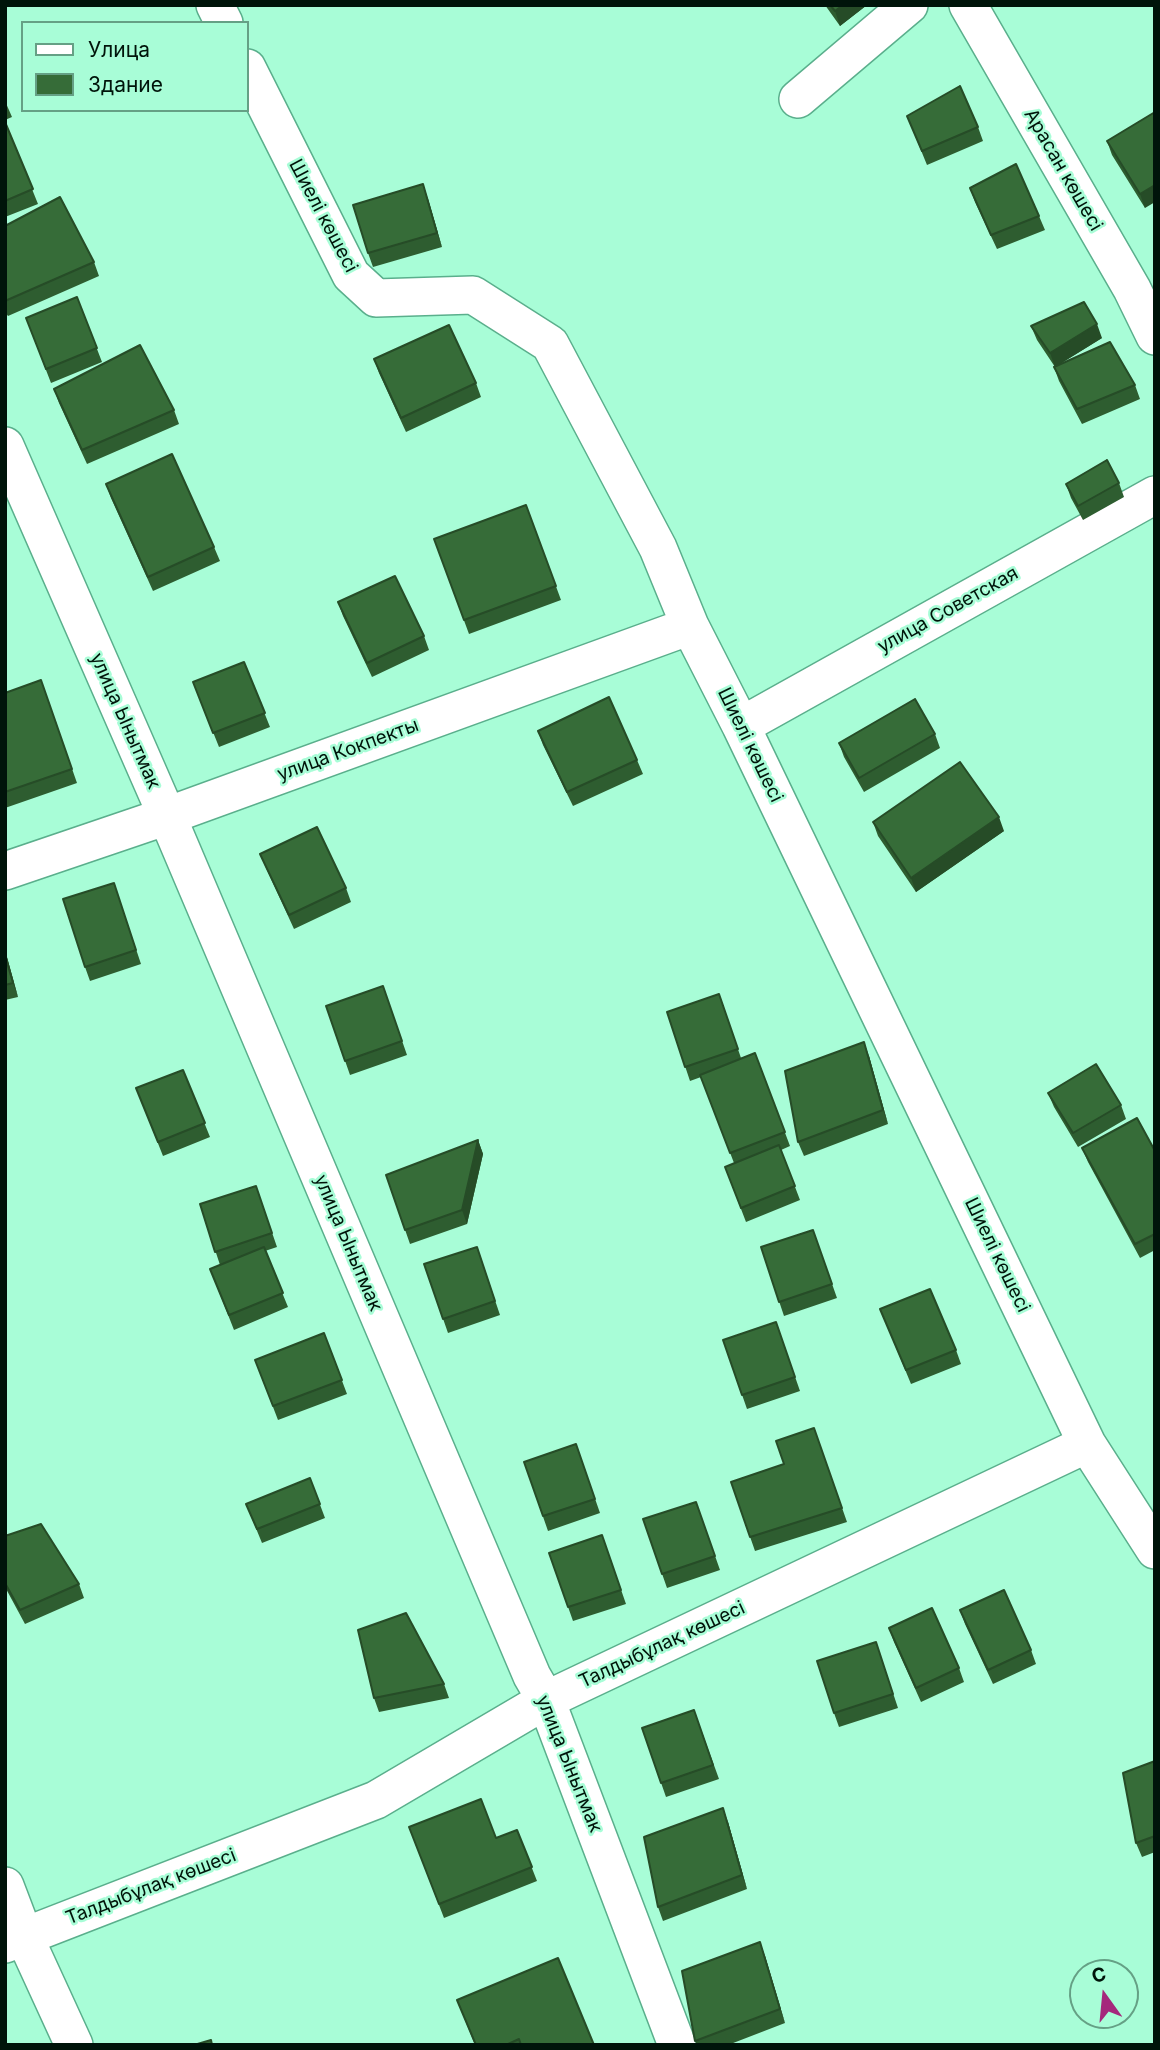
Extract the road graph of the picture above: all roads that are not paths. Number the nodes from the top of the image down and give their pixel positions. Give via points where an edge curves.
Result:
1 (215, 5) edge
2 (909, 5) edge
3 (968, 5) edge
4 (223, 21) edge
5 (248, 70) edge
6 (798, 99) dead end
7 (1155, 336) edge
8 (5, 446) edge
9 (1155, 495) edge
10 (690, 626) junction
11 (741, 726) junction
12 (167, 816) junction
13 (5, 871) edge
14 (1087, 1444) junction
15 (1155, 1550) edge
16 (546, 1700) junction
17 (5, 1886) edge
18 (15, 1940) edge
19 (74, 2045) edge
20 (677, 2045) edge

1 - 4 street
2 - 6 street
3 - 7 street, Арасан көшесі
5 - 10 street, Шиелі көшесі via 351,275 376,298 473,295 550,344 658,548
8 - 12 street, улица Ынытмак
9 - 11 street, улица Советская
10 - 11 street, Шиелі көшесі
10 - 12 street, улица Кокпекты
11 - 14 street, Шиелі көшесі
12 - 13 street, улица Кокпекты
12 - 16 street, улица Ынытмак
14 - 15 street, Шиелі көшесі
14 - 16 street, Талдыбұлақ көшесі
16 - 18 street, Талдыбұлақ көшесі via 376,1800
16 - 20 street, улица Ынытмак
17 - 18 street
18 - 19 street

